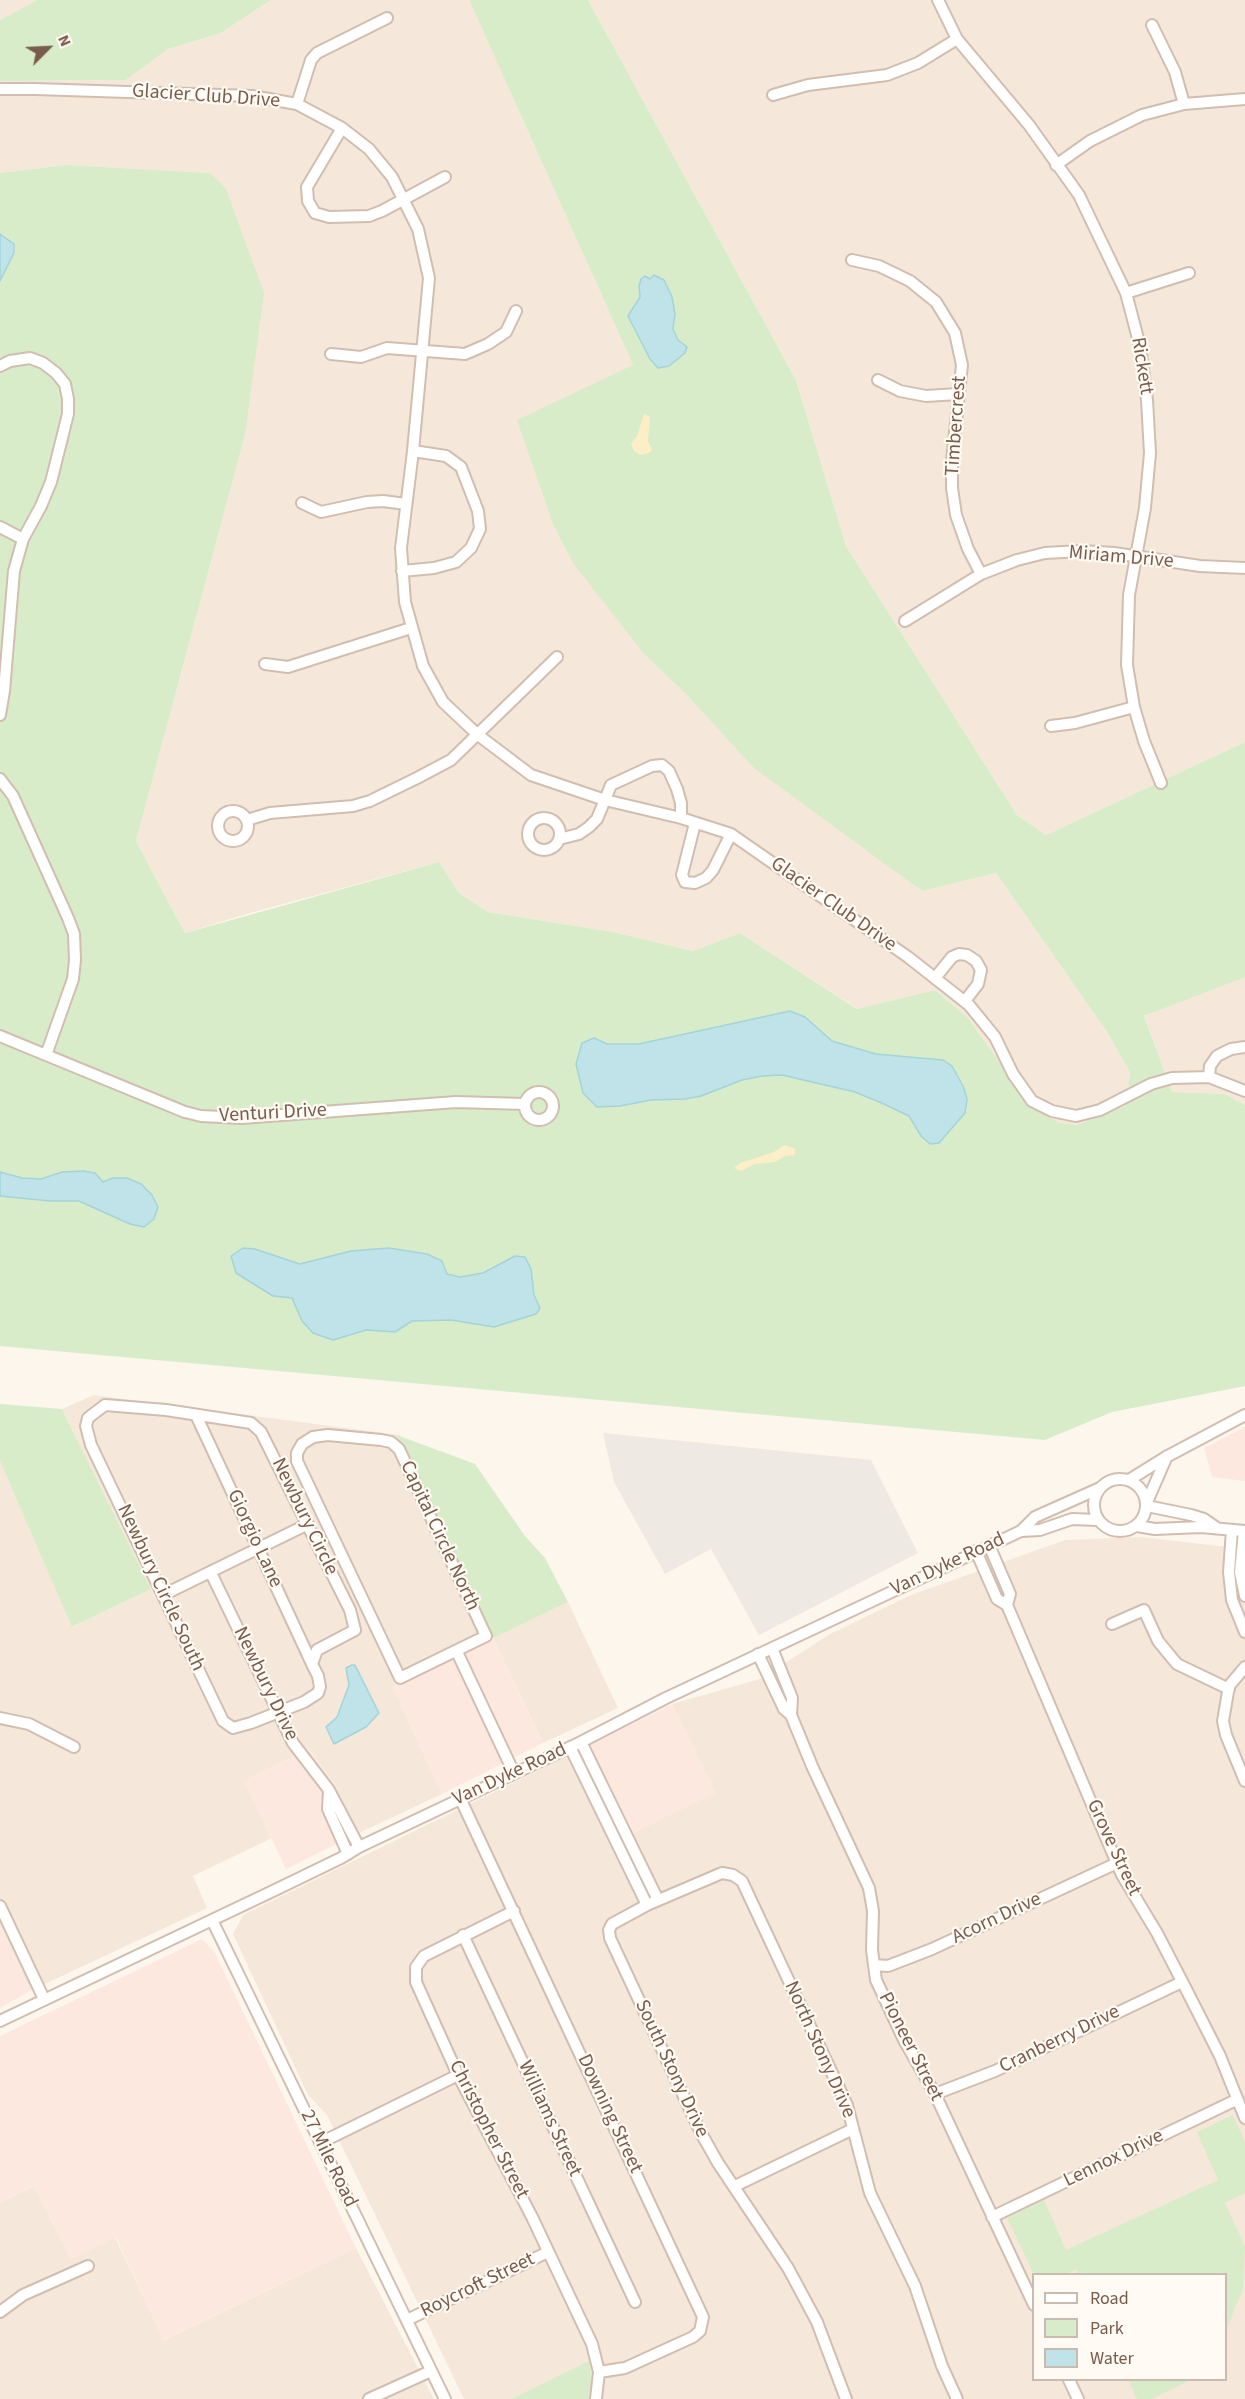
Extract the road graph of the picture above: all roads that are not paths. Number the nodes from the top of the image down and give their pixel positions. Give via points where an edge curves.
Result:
1 (938, 0) edge
2 (387, 18) dead end
3 (1152, 25) dead end
4 (957, 39) junction
5 (0, 90) edge
6 (773, 95) dead end
7 (1245, 99) edge
8 (297, 104) junction
9 (1184, 104) junction
10 (342, 128) junction
11 (1056, 165) junction
12 (445, 177) dead end
13 (404, 198) junction
14 (852, 260) dead end
15 (1189, 273) dead end
16 (1126, 293) junction
17 (516, 311) dead end
18 (422, 350) junction
19 (331, 354) dead end
20 (0, 366) edge
21 (878, 380) dead end
22 (958, 394) junction
23 (413, 451) junction
24 (302, 503) dead end
25 (406, 504) junction
26 (0, 527) edge
27 (23, 539) junction
28 (1137, 557) junction
29 (1245, 568) edge
30 (402, 571) junction
31 (981, 574) junction
32 (905, 621) dead end
33 (411, 628) junction
34 (556, 657) dead end
35 (265, 664) dead end
36 (1134, 707) junction
37 (0, 716) edge
38 (1051, 726) dead end
39 (477, 735) junction
40 (0, 779) edge
41 (1161, 783) dead end
42 (605, 800) junction
43 (681, 818) junction
44 (247, 820) dead end
45 (696, 823) junction
46 (731, 834) junction
47 (559, 839) dead end
48 (935, 978) junction
49 (965, 1001) junction
50 (0, 1036) edge
51 (1245, 1047) edge
52 (46, 1055) junction
53 (1209, 1077) junction
54 (1245, 1091) edge
55 (525, 1104) dead end
56 (105, 1405) joint
57 (196, 1415) junction
58 (1245, 1415) edge
59 (1168, 1456) junction
60 (1129, 1480) junction
61 (1100, 1488) junction
62 (1147, 1504) junction
63 (1098, 1520) junction
64 (308, 1524) junction
65 (1137, 1526) junction
66 (1217, 1528) junction
67 (1232, 1530) junction
68 (1021, 1531) junction
69 (1245, 1531) edge
70 (989, 1545) junction
71 (258, 1548) junction
72 (976, 1551) junction
73 (211, 1573) junction
74 (163, 1595) junction
75 (1245, 1596) edge
76 (1007, 1605) junction
77 (374, 1622) junction
78 (1112, 1624) dead end
79 (356, 1630) junction
80 (1245, 1632) edge
81 (772, 1648) junction
82 (457, 1652) junction
83 (758, 1654) junction
84 (312, 1664) junction
85 (1245, 1667) edge
86 (1229, 1689) junction
87 (279, 1713) junction
88 (791, 1715) junction
89 (0, 1718) edge
90 (581, 1742) junction
91 (74, 1747) dead end
92 (570, 1747) junction
93 (514, 1773) junction
94 (1245, 1781) edge
95 (329, 1790) junction
96 (460, 1798) junction
97 (359, 1847) junction
98 (348, 1854) junction
99 (1117, 1863) junction
100 (658, 1900) junction
101 (647, 1905) junction
102 (0, 1906) edge
103 (514, 1911) junction
104 (212, 1920) junction
105 (463, 1935) junction
106 (874, 1965) junction
107 (1182, 1982) junction
108 (44, 1999) junction
109 (0, 2021) edge
110 (458, 2075) junction
111 (935, 2094) junction
112 (1236, 2100) junction
113 (1245, 2118) edge
114 (853, 2129) junction
115 (320, 2143) junction
116 (735, 2186) junction
117 (992, 2217) junction
118 (548, 2252) junction
119 (88, 2266) dead end
120 (1032, 2301) edge
121 (635, 2302) dead end
122 (0, 2312) edge
123 (407, 2320) junction
124 (431, 2371) junction
125 (599, 2372) junction
126 (1070, 2381) edge
127 (369, 2399) edge
128 (445, 2399) edge
129 (596, 2399) edge
130 (846, 2399) edge
131 (957, 2399) edge
132 (1078, 2399) edge

1 - 4 street, Rickett
2 - 8 street via 317,53 311,60
3 - 9 street via 1175,72
4 - 6 street via 918,63 887,75 808,85
4 - 11 street, Rickett via 1029,124
5 - 8 street, Glacier Club Drive via 252,96
7 - 9 street
8 - 10 street, Glacier Club Drive
9 - 11 street via 1116,126
10 - 13 street, Glacier Club Drive via 369,149
10 - 13 street via 307,187 308,201 315,213 329,217 369,216
11 - 16 street, Rickett via 1079,195
12 - 13 street
13 - 18 street, Glacier Club Drive via 418,229 429,278
14 - 22 street, Timbercrest via 879,266 910,281 936,302 955,333 962,365
15 - 16 street
16 - 28 street, Rickett via 1140,346 1150,453
17 - 18 street via 506,332 465,354
18 - 19 street via 387,348 362,357
18 - 23 street, Glacier Club Drive
20 - 27 street via 30,358 43,363 64,384 68,399 68,414 51,482
21 - 22 street via 900,391 926,396
22 - 31 street, Timbercrest via 952,488 956,515
23 - 25 street, Glacier Club Drive
23 - 30 street via 446,456 461,467 478,511 480,529 471,548 456,562
24 - 25 street via 321,512 383,501
25 - 30 street, Glacier Club Drive
26 - 27 street
27 - 37 street via 10,597
28 - 29 street, Miriam Drive
28 - 31 street, Miriam Drive via 1082,551 1045,553
28 - 36 street, Rickett via 1126,632
30 - 33 street, Glacier Club Drive
31 - 32 street, Miriam Drive
33 - 35 street via 288,667
33 - 39 street, Glacier Club Drive via 423,666 443,702
34 - 39 street
36 - 38 street
36 - 41 street, Rickett
39 - 42 street, Glacier Club Drive via 531,775
39 - 44 street via 451,760 370,801 270,813
40 - 52 street via 13,796 74,934 73,979
42 - 43 street, Glacier Club Drive
42 - 43 street via 611,785 662,765 677,789
42 - 47 street via 589,827
43 - 45 street, Glacier Club Drive
45 - 46 street, Glacier Club Drive
45 - 46 street via 682,875 685,882 706,878
46 - 48 street, Glacier Club Drive
48 - 49 street, Glacier Club Drive
48 - 49 street via 952,957 967,954 976,960 981,970 978,984
49 - 53 street, Glacier Club Drive via 995,1037 1032,1101 1052,1111 1076,1116 1100,1110 1164,1080
50 - 52 street, Venturi Drive
51 - 53 street via 1217,1056
52 - 55 street, Venturi Drive via 201,1116 242,1118 456,1102
53 - 54 street, Glacier Club Drive
56 - 57 street, Newbury Circle
56 - 74 street, Newbury Circle South via 88,1418 91,1445
57 - 64 street, Newbury Circle via 251,1423 261,1432
57 - 71 street, Giorgio Lane
58 - 59 street
59 - 60 street
59 - 62 street
60 - 61 street via 1114,1479
60 - 62 street via 1139,1486
61 - 63 street via 1094,1503
61 - 68 street, Van Dyke Road via 1035,1517
62 - 65 street
62 - 66 street via 1204,1519
63 - 65 street via 1120,1532
63 - 68 street, Van Dyke Road via 1072,1519 1040,1530
64 - 71 street
64 - 79 street, Newbury Circle
65 - 66 street
66 - 67 street
67 - 69 street
67 - 80 street via 1232,1600
68 - 70 street, Van Dyke Road
69 - 75 street via 1240,1572
70 - 72 street, Van Dyke Road
70 - 76 street, Grove Street via 1010,1594
71 - 73 street
71 - 84 street, Giorgio Lane
72 - 76 street, Grove Street via 997,1599
72 - 81 street, Van Dyke Road
73 - 74 street
73 - 87 street, Newbury Drive
74 - 87 street, Newbury Circle South via 223,1721 233,1728
76 - 99 street, Grove Street
77 - 79 street
77 - 82 street via 400,1678
77 - 82 street, Capital Circle North via 297,1461 302,1444 313,1437 391,1442 399,1449 486,1636
78 - 86 street via 1144,1610 1158,1641 1177,1664
79 - 84 street via 317,1650
81 - 83 street, Van Dyke Road
81 - 88 street, Pioneer Street via 792,1698
82 - 93 street
83 - 88 street, Pioneer Street via 784,1709
83 - 90 street, Van Dyke Road
84 - 87 street via 318,1676 318,1693
85 - 86 street
86 - 94 street via 1224,1729
87 - 95 street, Newbury Drive via 293,1743
88 - 106 street, Pioneer Street via 869,1888
89 - 91 street via 29,1724
90 - 92 street, Van Dyke Road
90 - 100 street
92 - 93 street, Van Dyke Road
92 - 101 street
93 - 96 street, Van Dyke Road
95 - 97 street, Newbury Drive
95 - 98 street via 328,1809
96 - 97 street, Van Dyke Road
96 - 103 street, Downing Street
97 - 98 street, Van Dyke Road
98 - 104 street, Van Dyke Road
99 - 106 street, Acorn Drive via 932,1948 888,1966
99 - 107 street, Grove Street
100 - 101 street
100 - 114 street, North Stony Drive via 722,1873 741,1881 847,2105
101 - 116 street, South Stony Drive via 612,1924 610,1938 701,2133
102 - 108 street
103 - 105 street, Christopher Street
103 - 125 street, Downing Street via 703,2317 700,2331 693,2337 625,2368
104 - 108 street, Van Dyke Road
104 - 115 street, 27 Mile Road
105 - 110 street, Christopher Street via 424,1956 415,1974 418,1990
105 - 121 street, Williams Street
106 - 111 street, Pioneer Street via 876,1980 904,2040
107 - 111 street, Cranberry Drive via 995,2071
107 - 112 street, Grove Street via 1220,2056
108 - 109 street, Van Dyke Road
110 - 115 street
110 - 118 street, Christopher Street
111 - 117 street, Pioneer Street
112 - 113 street, Grove Street
112 - 117 street, Lennox Drive
114 - 116 street
114 - 131 street, North Stony Drive via 870,2193 915,2286
115 - 123 street, 27 Mile Road
116 - 130 street, South Stony Drive via 788,2268 817,2322
117 - 120 street, Pioneer Street
118 - 123 street, Roycroft Street
118 - 125 street, Christopher Street via 592,2344
119 - 122 street via 23,2295
123 - 124 street, 27 Mile Road
124 - 127 street
124 - 128 street, 27 Mile Road
125 - 129 street, Christopher Street
126 - 132 street

